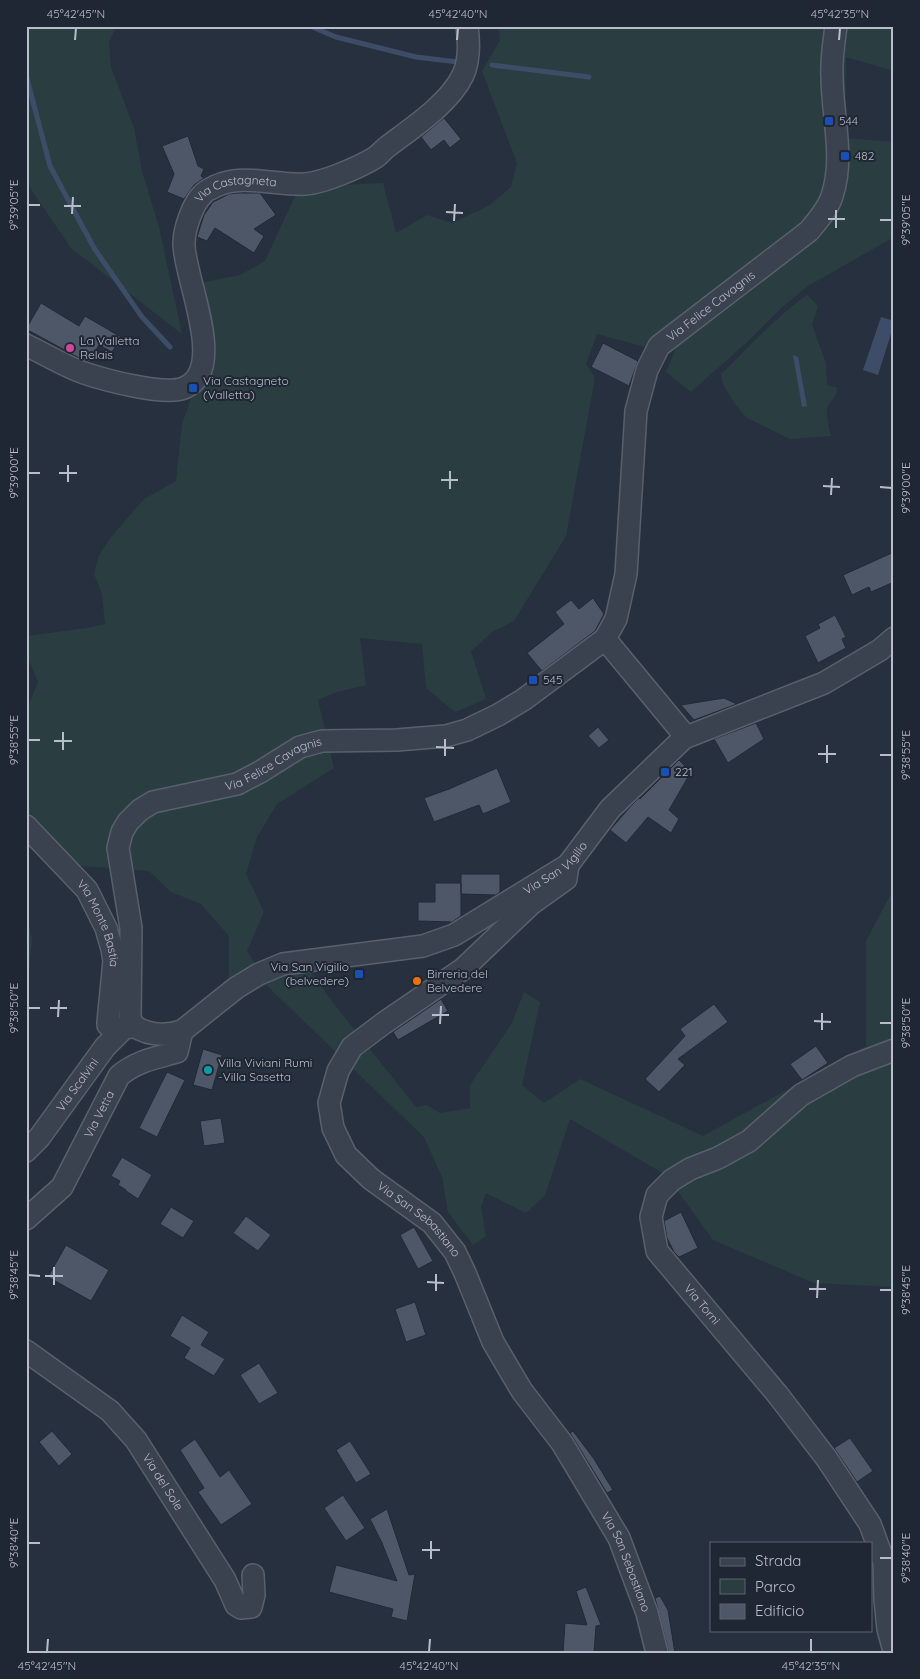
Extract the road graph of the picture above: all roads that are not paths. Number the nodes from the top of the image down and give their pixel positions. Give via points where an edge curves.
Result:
1 (466, 26) edge
2 (836, 26) edge
3 (26, 345) edge
4 (894, 638) edge
5 (605, 639) junction
6 (684, 738) junction
7 (26, 826) edge
8 (568, 865) junction
9 (129, 1027) junction
10 (182, 1030) junction
11 (894, 1050) edge
12 (26, 1151) edge
13 (26, 1219) edge
14 (26, 1351) edge
15 (253, 1575) dead end
16 (894, 1651) edge
17 (657, 1653) edge

1 - 3 street, Via Castagneta via 469,45 464,73 454,90 376,157 336,176 306,184 244,180 217,185 203,194 187,222 184,244 203,334 203,366 195,380 184,388 166,390 83,373
2 - 5 street, Via Felice Cavagnis via 832,76 838,136 837,174 832,196 809,231 660,346 651,362 636,411 626,574 616,619
4 - 6 street, Via San Vigilio via 880,650 824,683
5 - 6 street
5 - 9 street, Via Felice Cavagnis via 523,700 467,730 446,736 397,740 322,741 300,747 237,784 154,802 140,810 122,832 118,848 131,928
6 - 8 street, Via San Vigilio via 610,810
7 - 9 street, Via Monte Bastia via 87,890 106,928 114,960 108,1025 113,1029
8 - 10 street, Via San Vigilio via 454,935 423,946 283,964 259,974
8 - 17 street, Via San Sebastiano via 566,879 531,904 463,969 352,1047 338,1071 329,1103 333,1128 346,1155 371,1179 432,1223 455,1252 493,1342 522,1391 562,1444 619,1538 647,1613
9 - 10 street via 153,1035
9 - 12 street, Via Scalvini via 105,1047
10 - 13 street, Via Vetta via 177,1052 137,1063 119,1076 62,1187
11 - 16 street, Via Torni via 852,1066 801,1095 749,1141 672,1180 657,1196 651,1217 657,1251 778,1395 870,1524 884,1562 888,1629
14 - 15 street, Via del Sole via 110,1411 136,1440 225,1580 236,1605 241,1608 251,1607 253,1603

